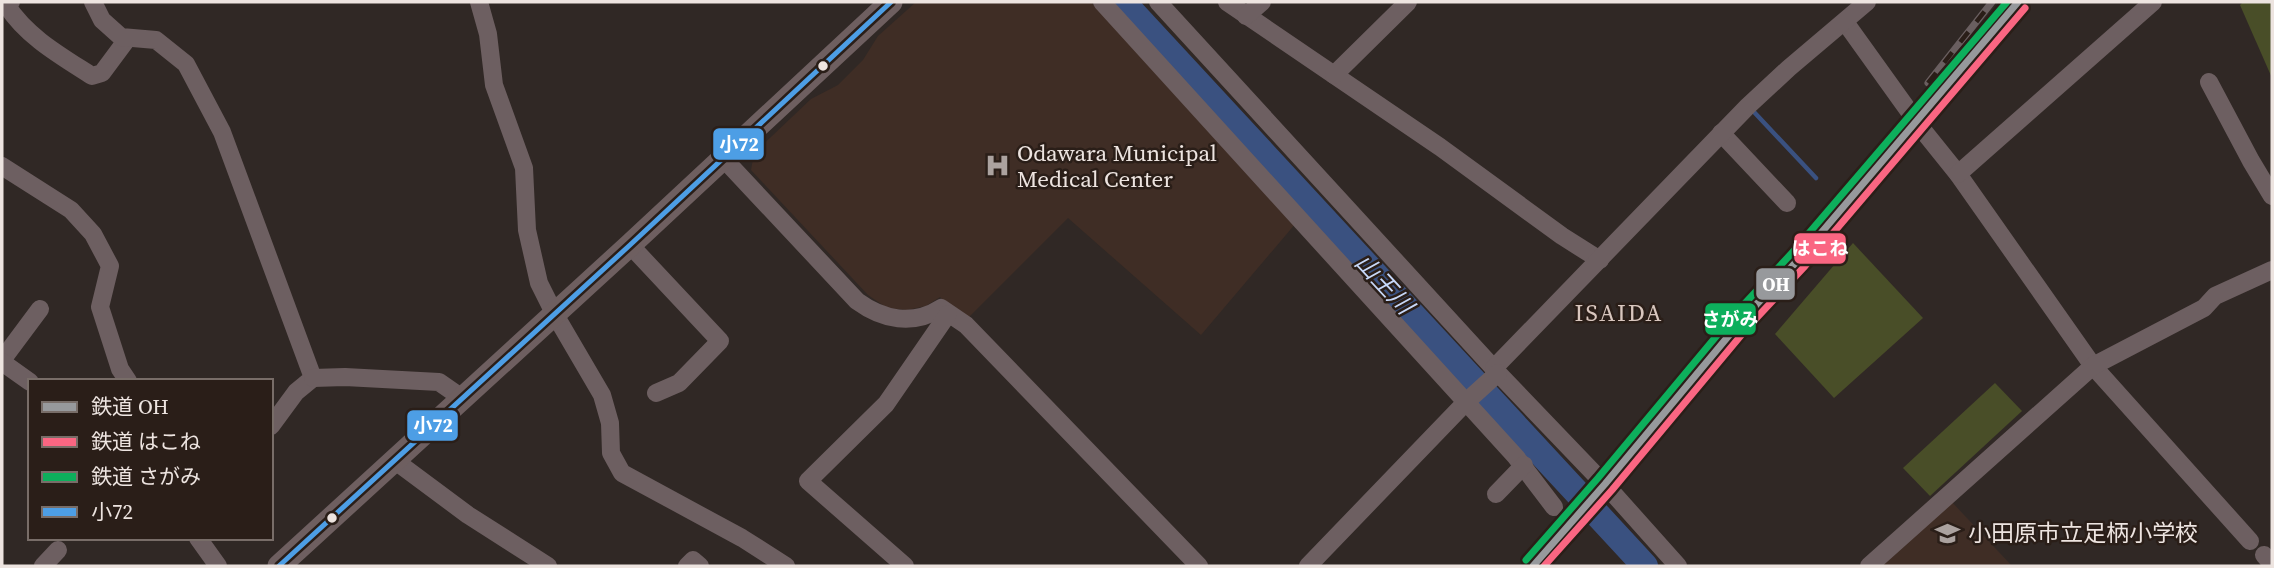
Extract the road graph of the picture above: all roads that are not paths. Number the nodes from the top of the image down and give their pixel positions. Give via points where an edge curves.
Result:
1 (11, 2) edge
2 (93, 2) edge
3 (479, 2) edge
4 (891, 2) edge
5 (1102, 2) edge
6 (1158, 2) edge
7 (1227, 2) edge
8 (1262, 2) edge
9 (1408, 2) edge
10 (1867, 2) edge
11 (2153, 2) edge
12 (1246, 16) junction
13 (1845, 22) junction
14 (128, 38) junction
15 (1334, 75) junction
16 (2208, 82) dead end
17 (1721, 133) junction
18 (723, 158) junction
19 (2, 166) edge
20 (1958, 174) junction
21 (2272, 196) edge
22 (1787, 203) dead end
23 (630, 245) junction
24 (1600, 260) junction
25 (2272, 270) edge
26 (40, 309) dead end
27 (554, 313) junction
28 (948, 314) junction
29 (2, 361) edge
30 (2093, 366) junction
31 (1494, 373) junction
32 (313, 378) junction
33 (127, 379) edge
34 (28, 380) edge
35 (656, 393) dead end
36 (462, 398) junction
37 (1466, 402) junction
38 (273, 423) edge
39 (394, 460) junction
40 (1524, 465) junction
41 (1496, 494) dead end
42 (1554, 507) dead end
43 (199, 540) edge
44 (2250, 541) dead end
45 (58, 550) dead end
46 (43, 566) edge
47 (218, 566) edge
48 (279, 566) edge
49 (548, 566) edge
50 (687, 566) edge
51 (700, 566) edge
52 (786, 566) edge
53 (905, 566) edge
54 (1199, 566) edge
55 (1308, 566) edge
56 (1678, 566) edge
57 (1870, 566) edge

1 - 14 street via 7,6 16,21 92,76 102,73
2 - 14 street via 108,26
3 - 27 street via 494,85 524,168 527,230 539,283
4 - 18 main road
5 - 37 street
6 - 31 street
7 - 12 street
8 - 12 street
9 - 15 street
10 - 13 street
11 - 20 street
12 - 15 street
13 - 17 street
13 - 20 street
14 - 32 street via 156,40 186,64 216,116
15 - 24 street
16 - 21 street
17 - 22 street
17 - 24 street
18 - 23 main road
18 - 28 street via 867,309 896,320 930,315 942,308
19 - 33 street via 71,210 93,234 110,266 100,307
20 - 30 street
23 - 27 main road
23 - 35 street via 720,341 679,383
24 - 31 street
25 - 30 street via 2215,296 2204,308
26 - 29 street
27 - 36 main road
27 - 52 street via 602,394 610,423 611,453 622,473
28 - 53 street via 886,404 808,481
28 - 54 street via 966,325
29 - 34 street
30 - 44 street
30 - 57 street
31 - 37 street
31 - 56 street
32 - 36 street via 439,382
32 - 38 street
36 - 39 main road
37 - 40 street
37 - 55 street
39 - 48 main road
39 - 49 street
40 - 41 street
40 - 42 street
43 - 47 street
45 - 46 street
50 - 51 street via 693,560

